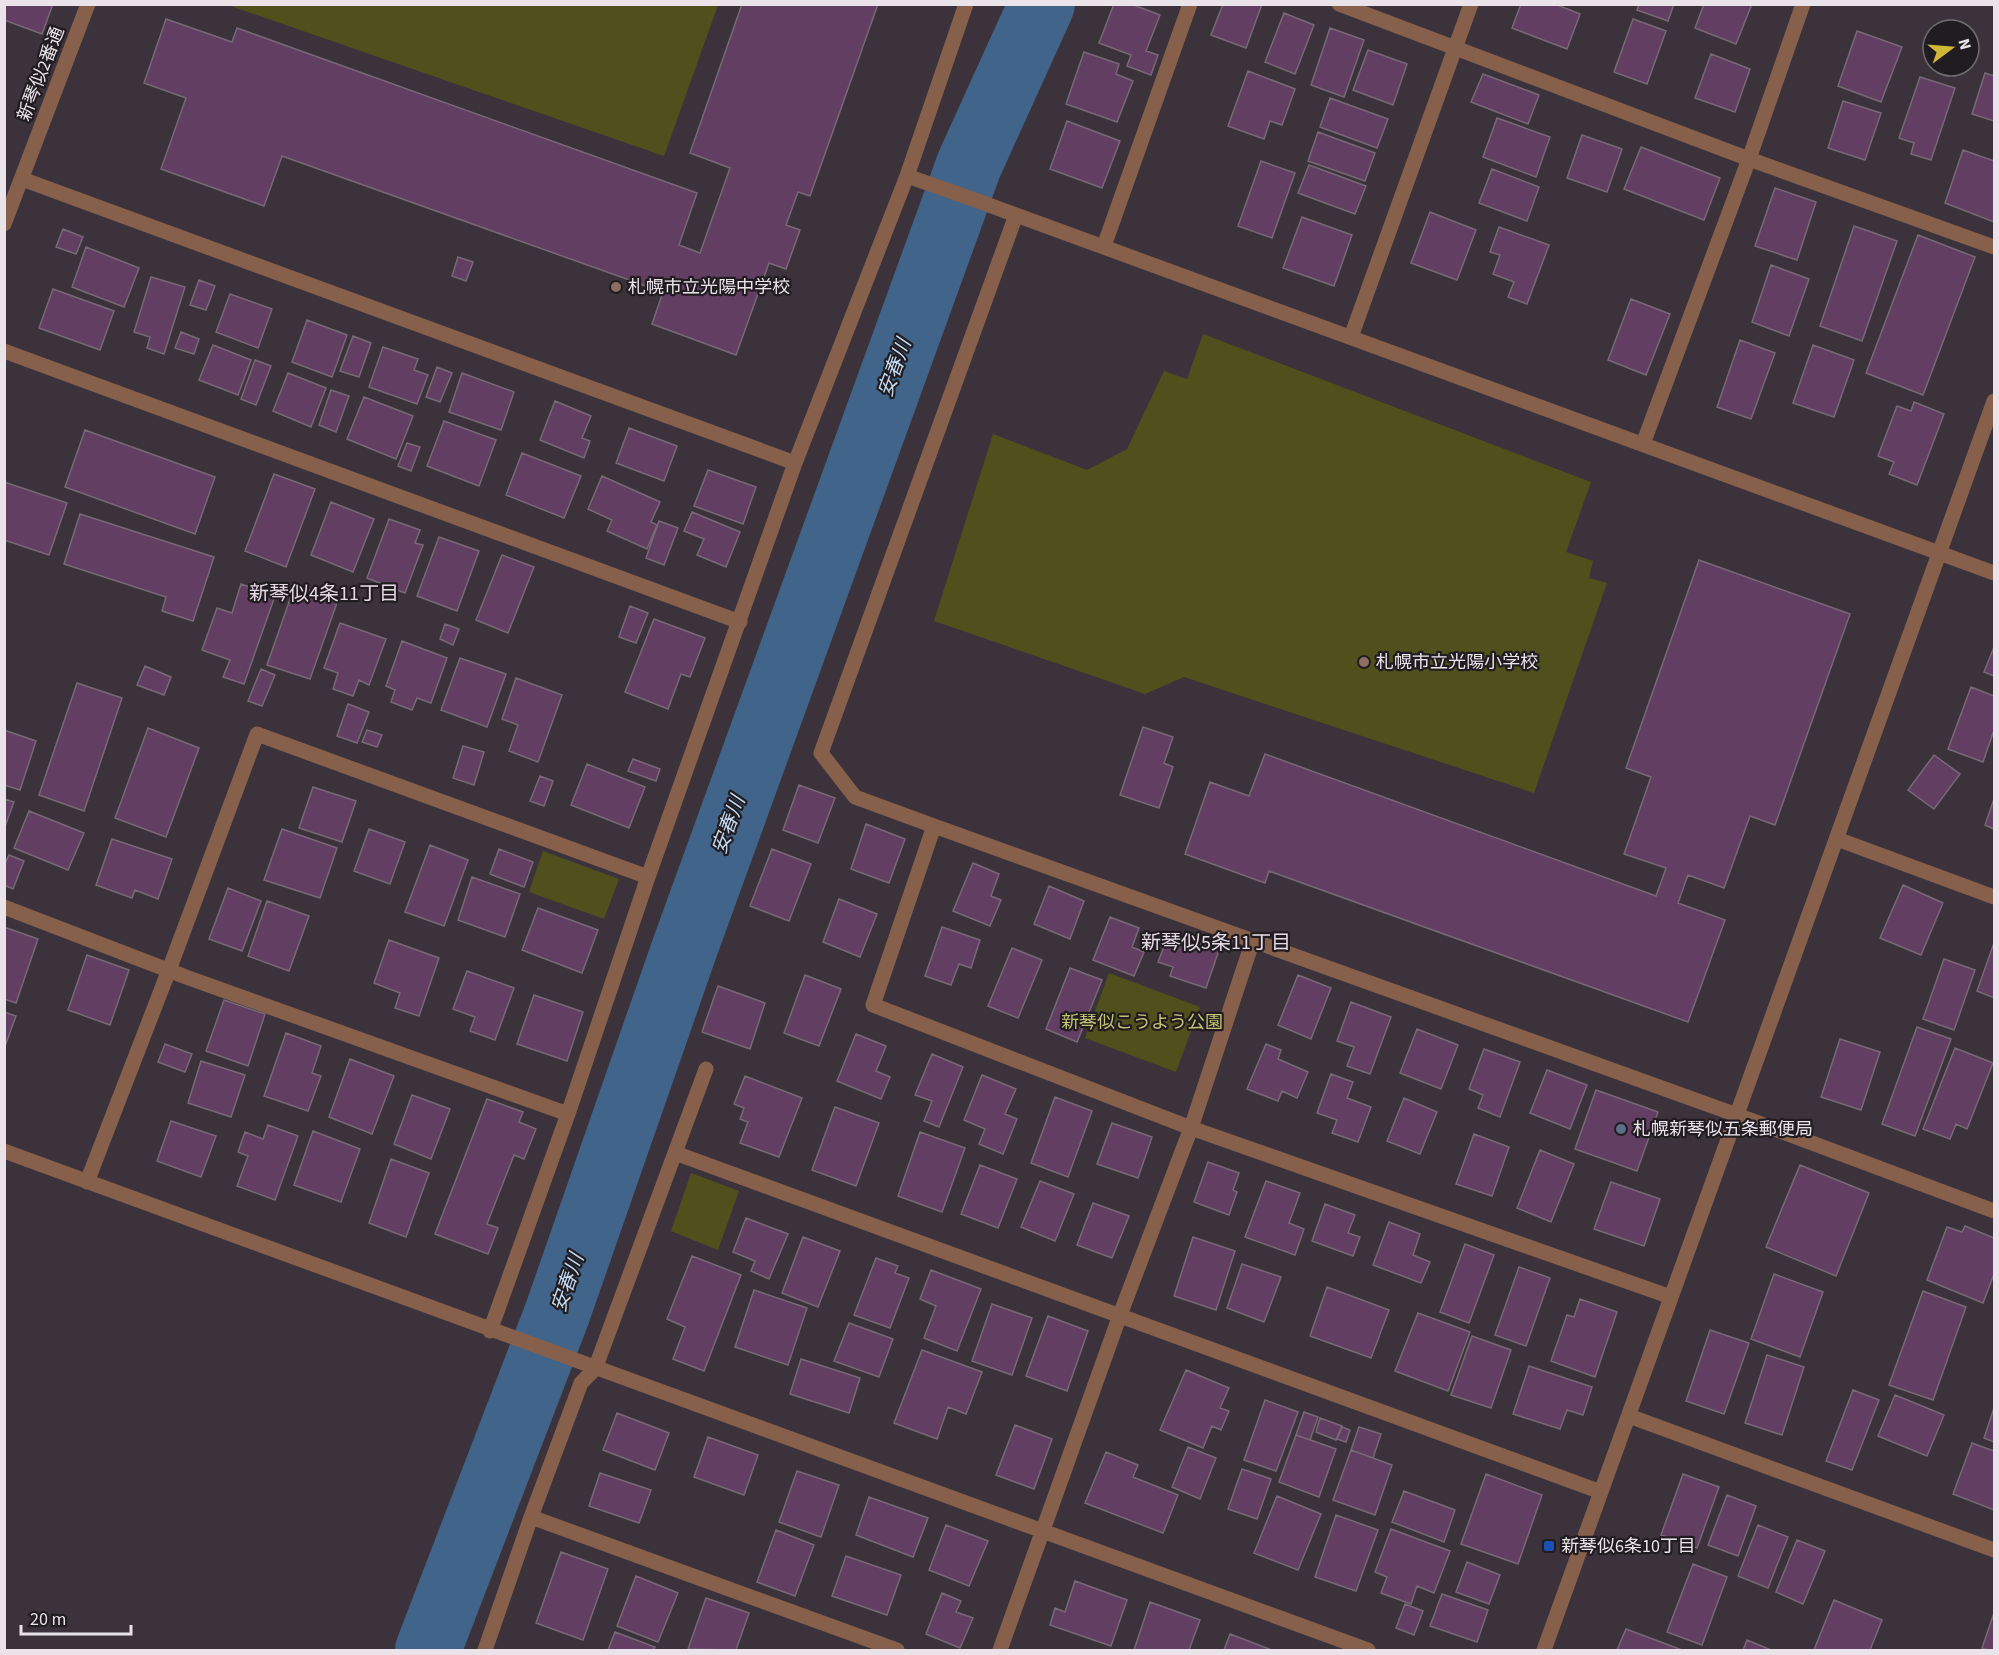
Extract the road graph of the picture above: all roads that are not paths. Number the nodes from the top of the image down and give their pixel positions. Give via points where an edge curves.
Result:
1 (88, 4) edge
2 (966, 4) edge
3 (1190, 4) edge
4 (1339, 4) edge
5 (1471, 4) edge
6 (1803, 4) edge
7 (1455, 50) junction
8 (1749, 159) junction
9 (907, 176) junction
10 (22, 179) junction
11 (1016, 215) junction
12 (4, 224) edge
13 (1104, 246) junction
14 (1995, 247) edge
15 (1351, 337) junction
16 (4, 351) edge
17 (1995, 401) edge
18 (1643, 444) junction
19 (795, 463) junction
20 (1940, 553) junction
21 (1995, 573) edge
22 (740, 622) junction
23 (934, 826) junction
24 (1837, 839) junction
25 (648, 877) junction
26 (1995, 897) edge
27 (4, 907) edge
28 (1253, 940) junction
29 (169, 970) junction
30 (706, 1069) dead end
31 (568, 1114) junction
32 (1737, 1115) junction
33 (1191, 1128) junction
34 (4, 1151) edge
35 (675, 1153) junction
36 (87, 1182) junction
37 (1995, 1211) edge
38 (1671, 1297) junction
39 (1120, 1315) junction
40 (490, 1331) junction
41 (595, 1369) junction
42 (1629, 1416) junction
43 (1601, 1492) junction
44 (531, 1517) junction
45 (1043, 1532) junction
46 (1995, 1550) edge
47 (485, 1650) edge
48 (897, 1650) edge
49 (1000, 1650) edge
50 (1368, 1650) edge
51 (1544, 1650) edge

1 - 10 street, 新琴似2番通
2 - 9 street
3 - 13 street
4 - 7 street
5 - 7 street
6 - 8 street
7 - 8 street
7 - 15 street
8 - 14 street
8 - 18 street
9 - 11 street
9 - 19 street
10 - 12 street, 新琴似2番通
10 - 19 street
11 - 13 street
11 - 23 street via 821,753 855,797
13 - 15 street
15 - 18 street
16 - 22 street
17 - 20 street
18 - 20 street
19 - 22 street
20 - 21 street
20 - 24 street
22 - 25 street
23 - 28 street
23 - 33 street via 873,1005
24 - 26 street
24 - 32 street
25 - 29 street via 257,734
25 - 31 street
27 - 29 street
28 - 32 street
28 - 33 street
29 - 31 street
29 - 36 street
30 - 35 street
31 - 40 street
32 - 37 street
32 - 38 street
33 - 38 street
33 - 39 street
34 - 36 street
35 - 39 street
35 - 41 street
36 - 40 street
38 - 42 street
39 - 43 street
39 - 45 street
40 - 41 street
41 - 44 street via 581,1383
41 - 45 street
42 - 43 street
42 - 46 street
43 - 51 street
44 - 47 street
44 - 48 street
45 - 49 street
45 - 50 street

